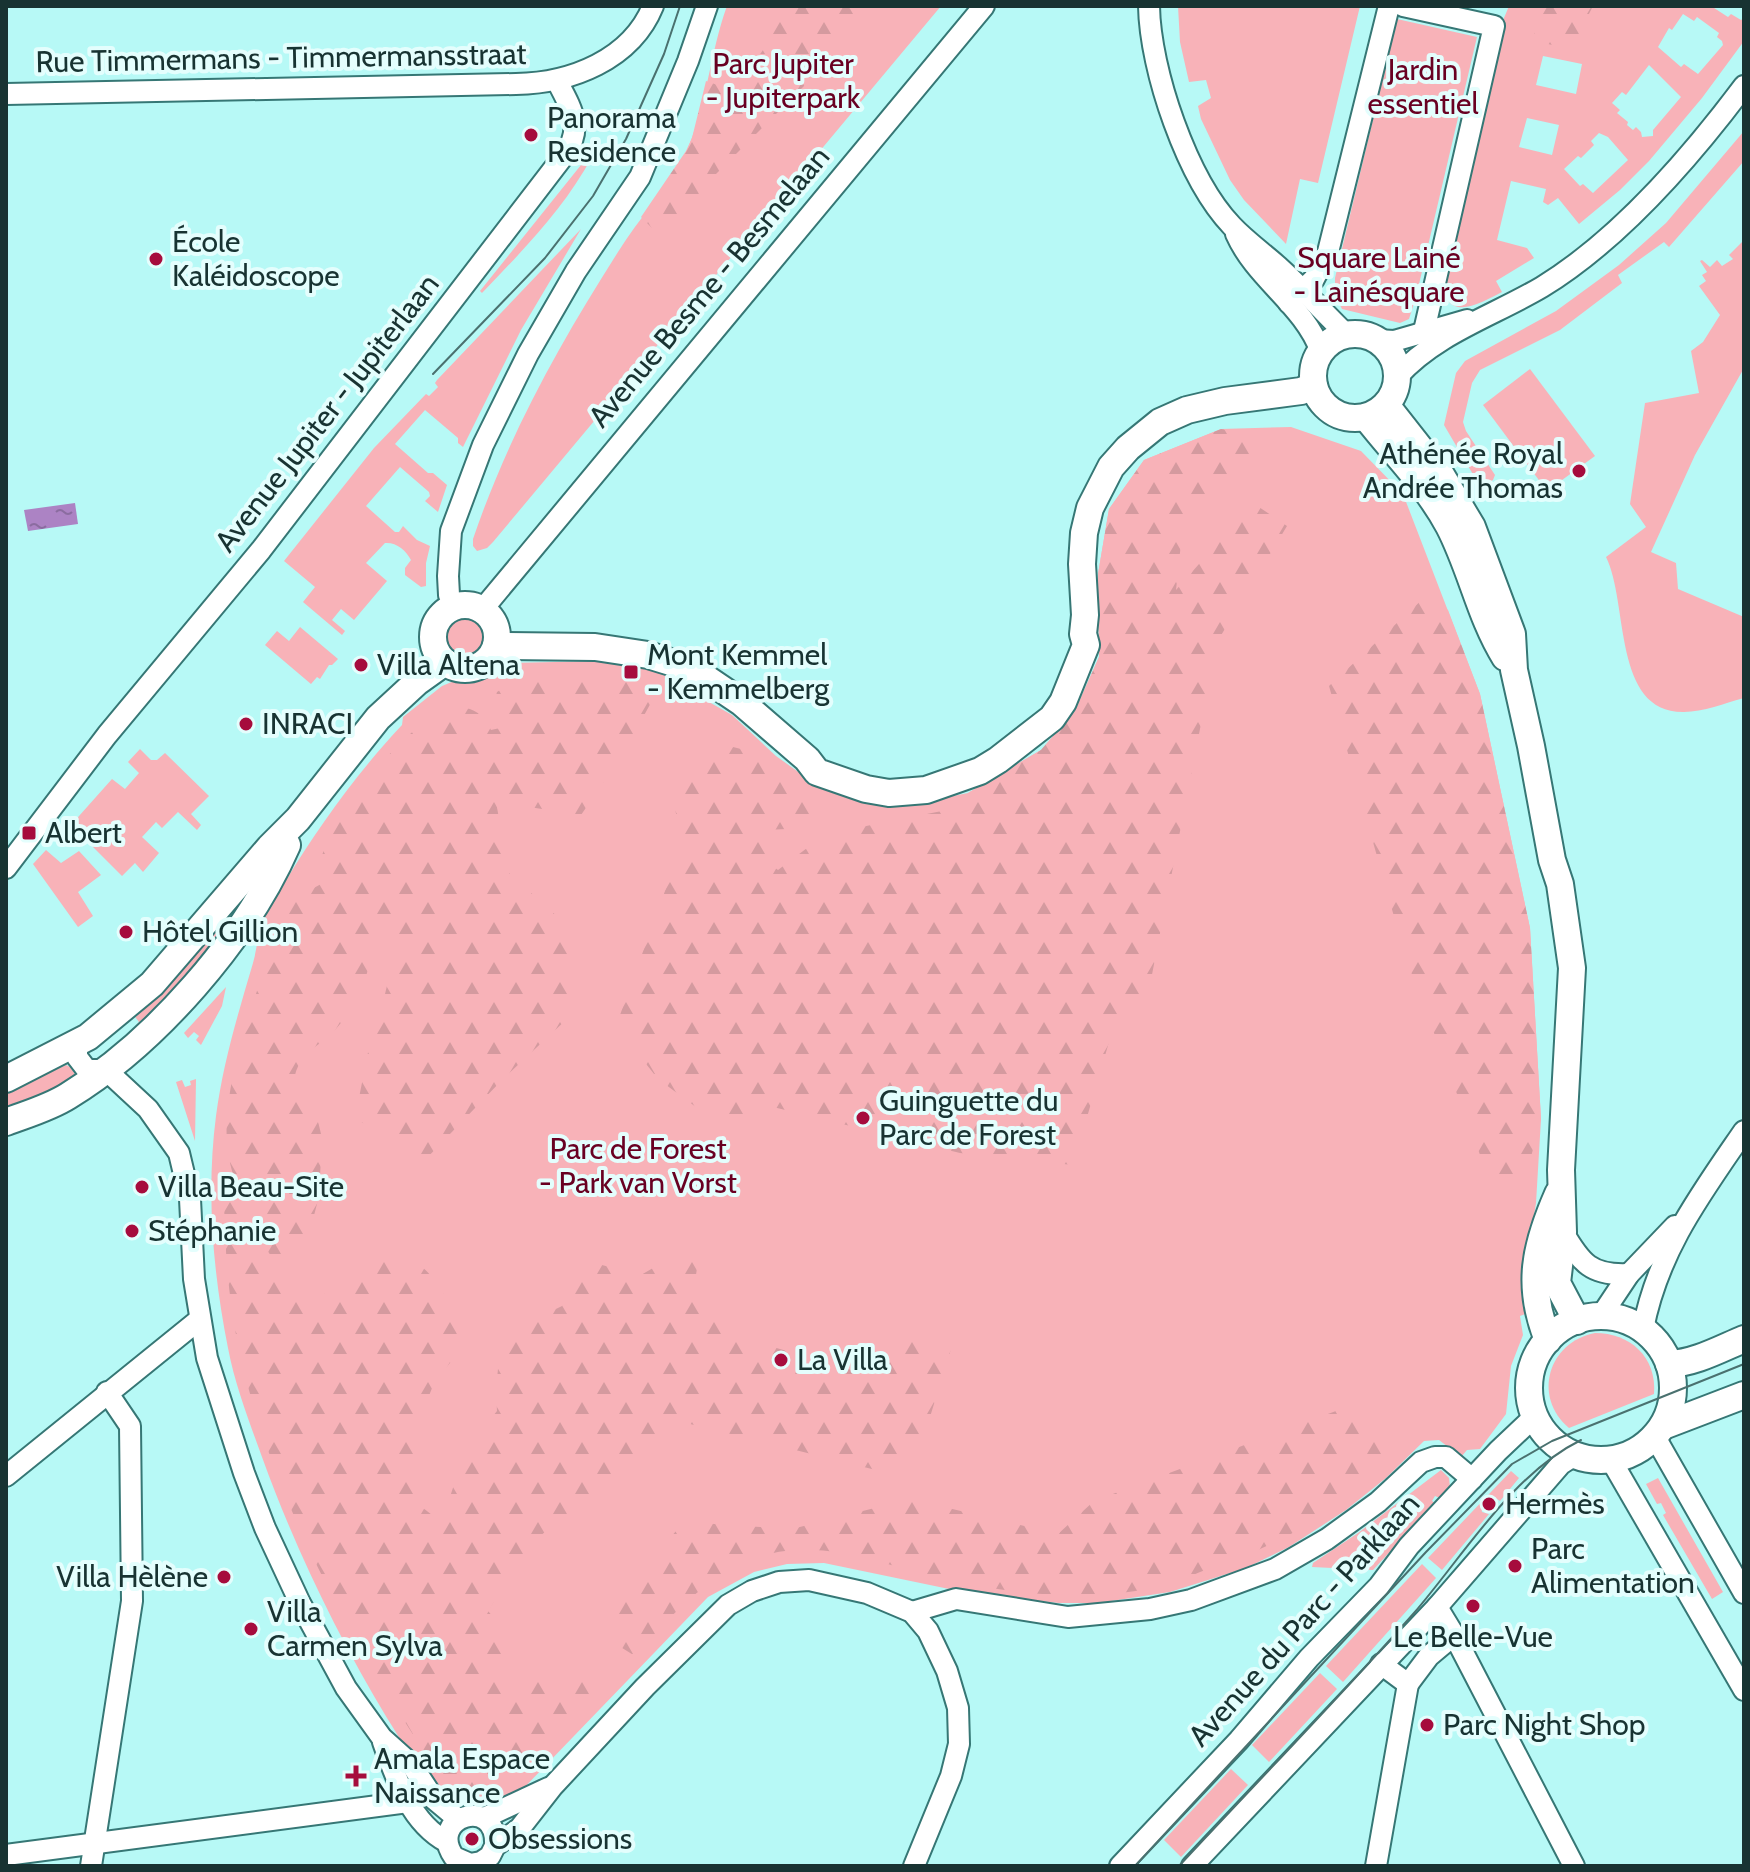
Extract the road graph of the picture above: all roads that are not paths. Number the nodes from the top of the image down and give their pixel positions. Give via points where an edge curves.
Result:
1 (653, 6) edge
2 (984, 6) edge
3 (1149, 6) edge
4 (1389, 6) edge
5 (1403, 6) edge
6 (706, 8) edge
7 (557, 81) junction
8 (1744, 86) edge
9 (6, 94) edge
10 (1296, 296) junction
11 (1494, 313) junction
12 (1424, 331) junction
13 (1347, 335) junction
14 (1377, 340) junction
15 (1321, 352) junction
16 (1398, 376) junction
17 (1314, 386) junction
18 (1376, 411) junction
19 (454, 607) junction
20 (482, 610) junction
21 (496, 646) junction
22 (445, 662) junction
23 (298, 819) junction
24 (6, 868) edge
25 (77, 1044) junction
26 (106, 1070) junction
27 (6, 1079) edge
28 (6, 1122) edge
29 (1744, 1131) edge
30 (1561, 1189) junction
31 (1688, 1212) junction
32 (1563, 1232) junction
33 (1629, 1274) junction
34 (1589, 1318) junction
35 (200, 1319) junction
36 (1643, 1329) junction
37 (1744, 1339) edge
38 (1548, 1340) junction
39 (1669, 1364) junction
40 (107, 1392) junction
41 (1744, 1395) edge
42 (1535, 1416) junction
43 (1659, 1431) junction
44 (1575, 1455) junction
45 (1611, 1460) junction
46 (6, 1476) edge
47 (1472, 1479) junction
48 (1744, 1593) edge
49 (1437, 1607) junction
50 (912, 1612) junction
51 (1454, 1635) junction
52 (1381, 1664) junction
53 (1408, 1684) junction
54 (1744, 1690) edge
55 (382, 1738) junction
56 (552, 1787) junction
57 (408, 1802) junction
58 (484, 1818) junction
59 (458, 1819) junction
60 (447, 1842) junction
61 (94, 1844) junction
62 (495, 1846) junction
63 (6, 1855) edge
64 (469, 1865) edge
65 (91, 1866) edge
66 (914, 1866) edge
67 (1120, 1866) edge
68 (1192, 1866) edge
69 (1376, 1866) edge
70 (1574, 1866) edge

1 - 7 street via 626,44 599,64
2 - 20 street, Avenue Besme - Besmelaan
3 - 10 street via 1158,71 1173,120 1217,208 1245,254
4 - 10 street via 1328,252 1320,270
5 - 12 street via 1494,26
6 - 19 street via 640,177 576,271 479,454 448,546
7 - 9 street, Rue Timmermans - Timmermansstraat
7 - 24 street, Avenue Jupiter - Jupiterlaan via 576,131 565,154 270,538 107,735
8 - 11 street via 1704,140 1593,249 1544,286
10 - 13 street
10 - 15 street
11 - 12 street
11 - 16 street via 1415,357
12 - 14 street via 1394,341
13 - 14 main road
13 - 15 main road
14 - 16 main road via 1388,349
15 - 17 main road
16 - 18 main road via 1395,391
17 - 18 main road via 1319,398 1339,415 1353,418
17 - 21 main road via 1187,410 1160,422 1128,448 1105,476 1090,508 1082,564 1083,634 1036,729 980,771 926,790 889,793 817,772 727,691 674,663 595,647
18 - 30 main road via 1439,510 1495,641 1514,670 1560,884 1572,968
19 - 20 main road
19 - 22 main road via 440,617 433,636
20 - 21 main road via 495,625
21 - 22 main road via 475,667
22 - 23 main road via 378,718
23 - 25 main road via 152,984
23 - 26 main road via 244,922 160,1023
25 - 26 street via 77,1057 87,1070
25 - 27 main road
26 - 28 main road via 56,1103
26 - 35 street via 148,1109 179,1153 190,1199
29 - 31 street
30 - 32 main road
30 - 38 main road via 1541,1232 1534,1283
31 - 33 street
31 - 36 street via 1655,1280
32 - 33 street via 1588,1267
32 - 34 main road via 1557,1283
33 - 34 street
34 - 36 main road via 1627,1321
34 - 38 main road via 1566,1325
35 - 40 street
35 - 55 street via 207,1358 265,1528 346,1688
36 - 39 main road
37 - 39 main road
38 - 42 main road via 1530,1376
39 - 43 main road via 1673,1393
40 - 46 street
40 - 61 street via 130,1426 132,1601
41 - 43 main road
42 - 44 main road via 1552,1441
42 - 47 street, Avenue du Parc - Parklaan
43 - 45 main road via 1639,1449
43 - 48 street
44 - 45 main road
44 - 49 street via 1561,1464
45 - 54 street
47 - 50 street via 1446,1457 1421,1462 1327,1539 1275,1569 1191,1600 1068,1617 956,1599
47 - 67 street, Avenue du Parc - Parklaan
49 - 51 street
49 - 52 street
50 - 56 street via 867,1593 809,1580 752,1591 709,1622
50 - 66 street via 928,1631 947,1671 958,1708 959,1744
51 - 53 street
51 - 70 street
52 - 53 street
52 - 68 street
53 - 69 street
55 - 57 street
55 - 59 street
56 - 58 street
56 - 62 street via 520,1828
57 - 60 street via 435,1836
57 - 61 street
58 - 59 street
58 - 62 street via 496,1836
59 - 60 street
60 - 64 street via 454,1857
61 - 63 street
61 - 65 street
62 - 64 street via 490,1856

